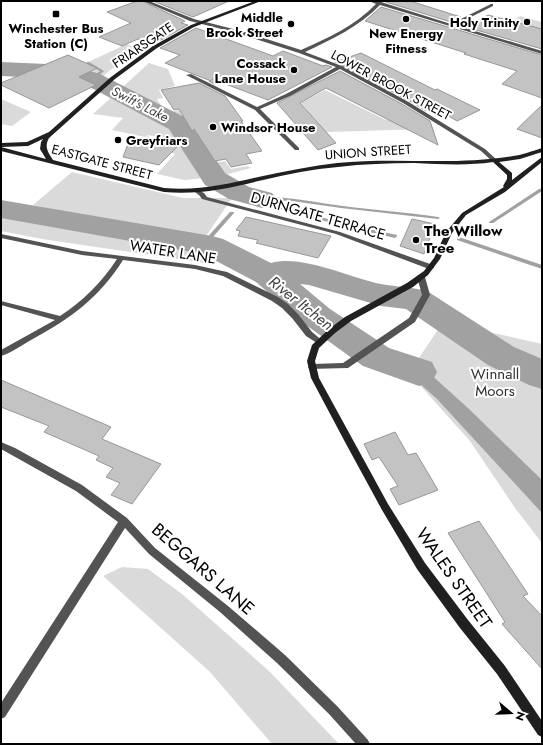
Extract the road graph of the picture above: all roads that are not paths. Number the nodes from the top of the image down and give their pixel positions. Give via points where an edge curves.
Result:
1 (145, 1) edge
2 (259, 1) edge
3 (370, 1) edge
4 (379, 3) junction
5 (491, 5) dead end
6 (201, 22) junction
7 (452, 25) junction
8 (301, 52) junction
9 (542, 53) edge
10 (340, 67) junction
11 (189, 75) dead end
12 (257, 109) junction
13 (54, 131) junction
14 (1, 145) edge
15 (1, 149) edge
16 (297, 150) dead end
17 (542, 150) edge
18 (542, 159) edge
19 (50, 160) junction
20 (495, 161) junction
21 (503, 191) junction
22 (198, 192) junction
23 (1, 236) edge
24 (121, 258) junction
25 (431, 267) junction
26 (421, 277) junction
27 (1, 303) edge
28 (62, 319) junction
29 (321, 340) junction
30 (1, 353) edge
31 (312, 367) junction
32 (1, 445) edge
33 (124, 521) junction
34 (1, 713) edge
35 (542, 731) edge
36 (364, 744) edge

1 - 6 street, LOWER BROOK STREET
2 - 6 main road, FRIARSGATE
3 - 4 street
4 - 7 street
4 - 8 street via 355,26
5 - 7 street
6 - 8 street, LOWER BROOK STREET
6 - 13 main road, FRIARSGATE via 156,46 116,76
7 - 9 street
8 - 10 street, LOWER BROOK STREET
10 - 12 street via 288,96
10 - 20 street, LOWER BROOK STREET via 405,102 483,150
11 - 12 street
12 - 16 street
13 - 14 main road, FRIARSGATE via 28,144
13 - 19 main road, FRIARSGATE via 47,137 43,149
15 - 19 main road, EASTGATE STREET
17 - 20 main road, UNION STREET
18 - 21 main road
19 - 22 main road, EASTGATE STREET via 164,190
20 - 21 main road via 510,174
20 - 22 main road, UNION STREET via 372,161 300,170
21 - 25 main road via 464,214 449,232
22 - 25 street, DURNGATE TERRACE via 204,198 338,233
23 - 24 street, WATER LANE via 57,249
24 - 28 street via 115,270 91,298
24 - 29 street, WATER LANE via 200,268 225,274 280,303 291,311 309,334
25 - 26 main road
26 - 29 main road via 401,291 348,319
26 - 31 street via 426,295 412,320 346,366
27 - 28 street
28 - 30 street
29 - 31 main road via 311,357
31 - 35 main road, WALES STREET via 315,378 348,440 421,566 501,670
32 - 33 street, BEGGARS LANE via 79,488
33 - 34 street
33 - 36 street, BEGGARS LANE via 152,551 282,659

